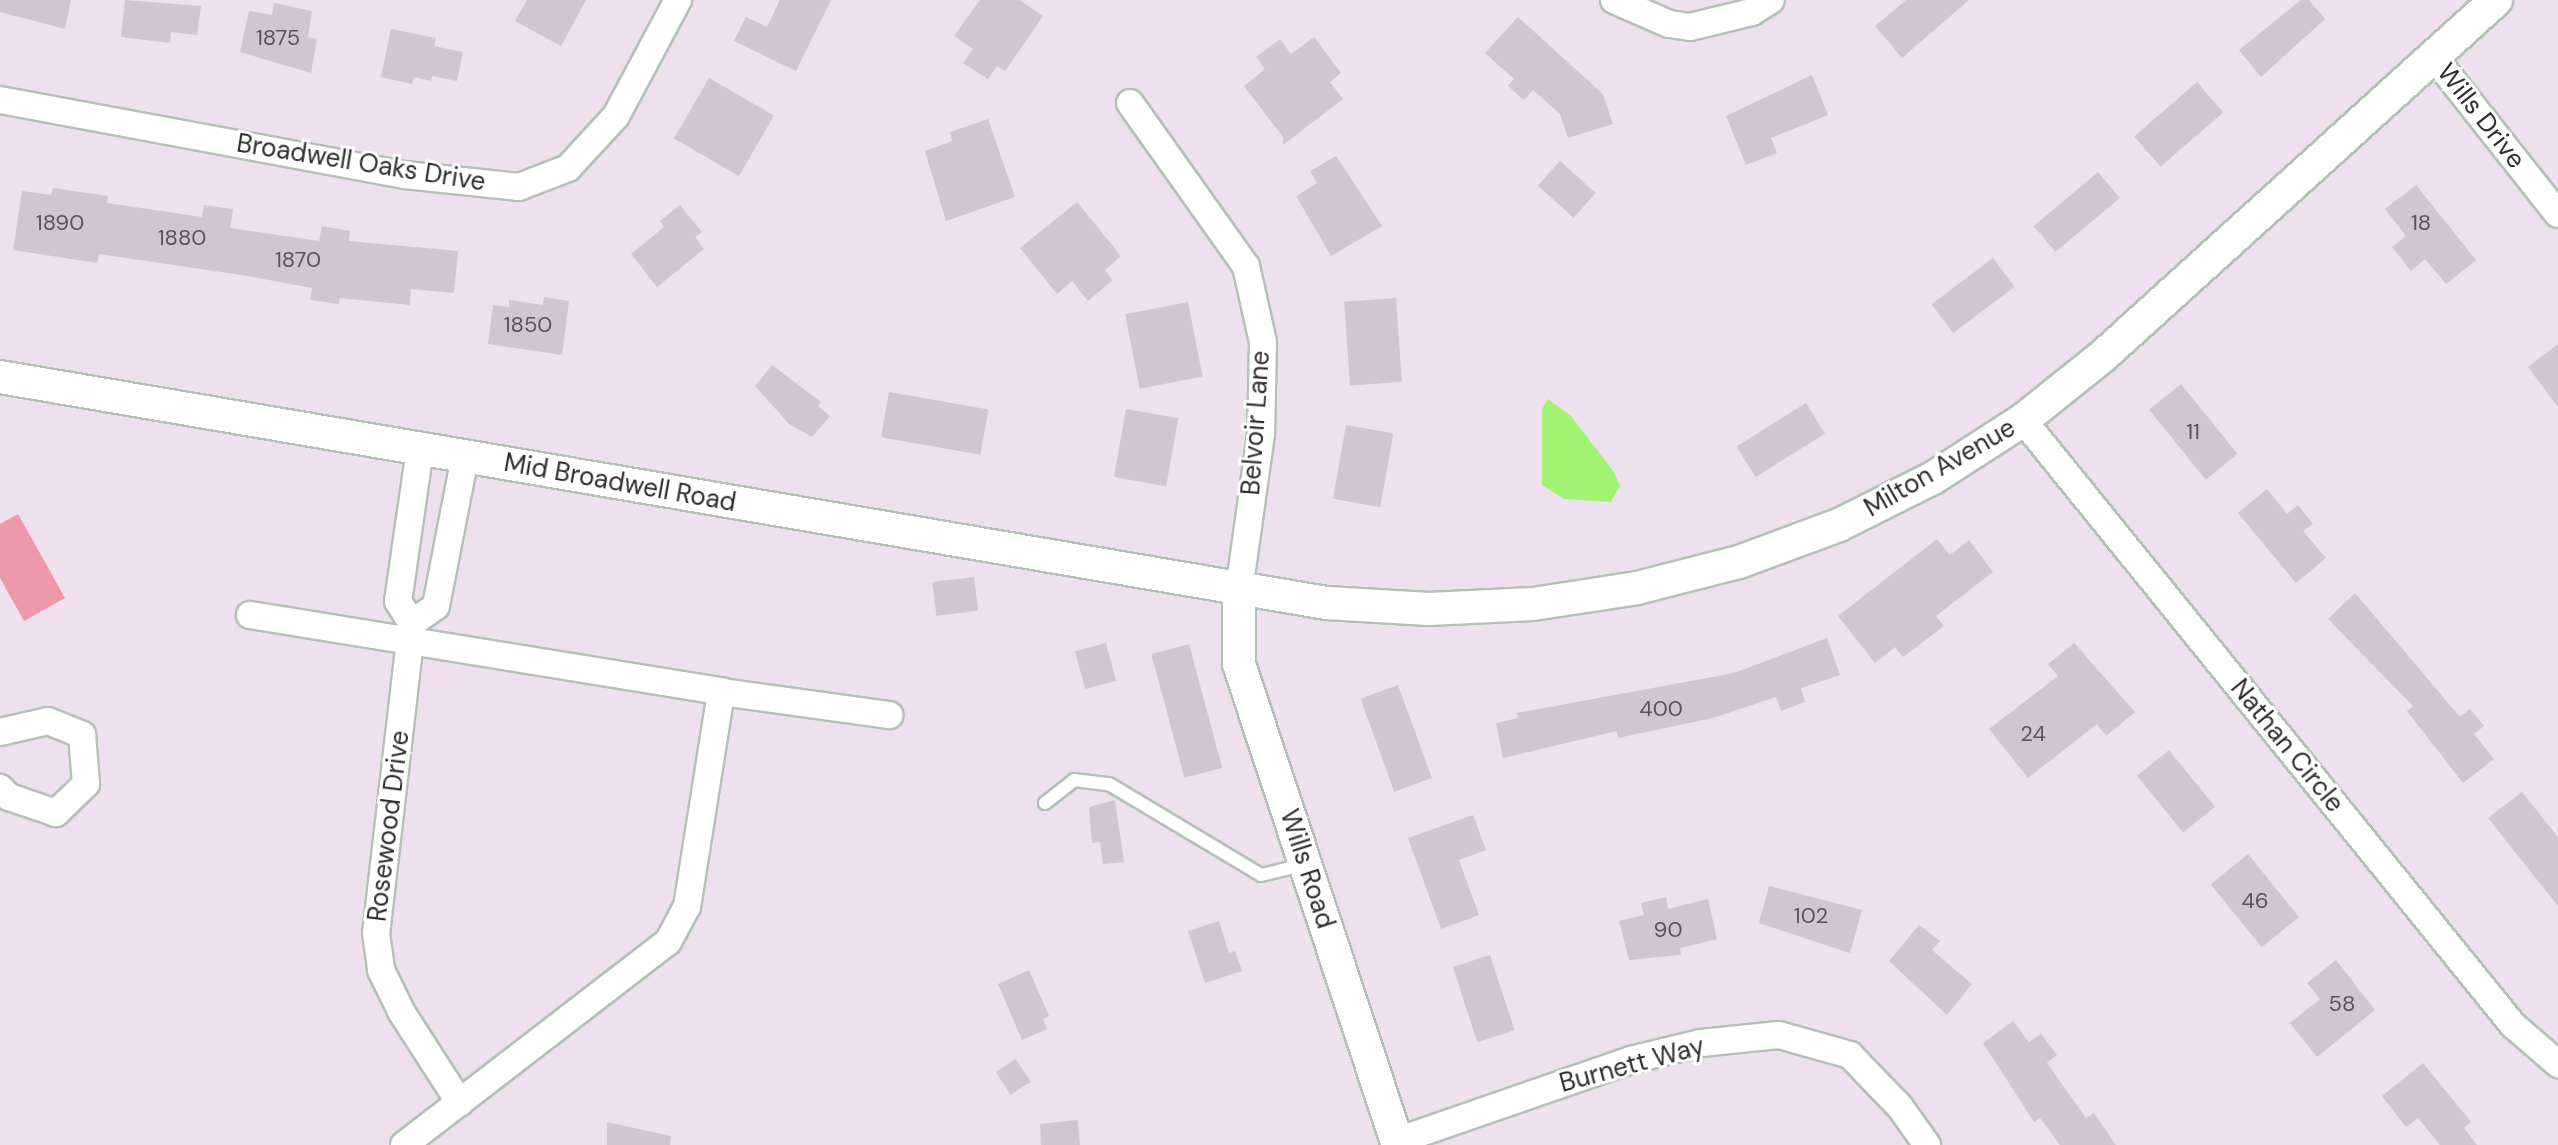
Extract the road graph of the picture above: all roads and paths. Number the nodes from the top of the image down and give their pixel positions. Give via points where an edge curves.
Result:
1 (678, 0) edge
2 (1614, 0) edge
3 (1771, 0) edge
4 (2496, 0) edge
5 (2433, 56) junction
6 (0, 100) edge
7 (1130, 103) dead end
8 (2558, 214) edge
9 (0, 377) edge
10 (2023, 420) junction
11 (420, 449) junction
12 (465, 457) junction
13 (1239, 590) junction
14 (250, 615) dead end
15 (412, 631) junction
16 (723, 692) junction
17 (889, 715) dead end
18 (0, 732) edge
19 (0, 788) edge
20 (1045, 803) dead end
21 (1305, 864) junction
22 (2558, 1064) edge
23 (460, 1103) junction
24 (1398, 1143) edge
25 (404, 1145) edge
26 (1927, 1145) edge

1 - 6 street, Broadwell Oaks Drive via 616,116 568,168 519,187 405,175
2 - 3 street via 1669,24 1690,27 1752,12
4 - 5 street, Milton Avenue
5 - 8 street, Wills Drive
5 - 10 street, Milton Avenue via 2104,355
7 - 13 street, Belvoir Lane via 1246,266 1263,342 1261,434
9 - 11 street, Mid Broadwell Road
10 - 13 street, Milton Avenue via 1933,478 1839,525 1739,562 1637,588 1533,604 1429,609 1327,603
10 - 22 street, Nathan Circle via 2513,1025
11 - 12 street, Mid Broadwell Road
11 - 15 street, Rosewood Drive via 398,601
12 - 13 street, Mid Broadwell Road
12 - 15 street via 436,606
13 - 21 street, Wills Road via 1239,664
14 - 15 street
15 - 16 street
15 - 23 street, Rosewood Drive via 376,933 381,970 402,1013
16 - 17 street
16 - 23 street via 687,907 668,942
18 - 19 street via 48,721 82,735 86,784 56,813 9,797
20 - 21 lane via 1074,780 1109,784 1261,875
21 - 24 street, Wills Road
23 - 25 street
24 - 26 street, Burnett Way via 1631,1060 1701,1043 1779,1035 1850,1055 1900,1107

